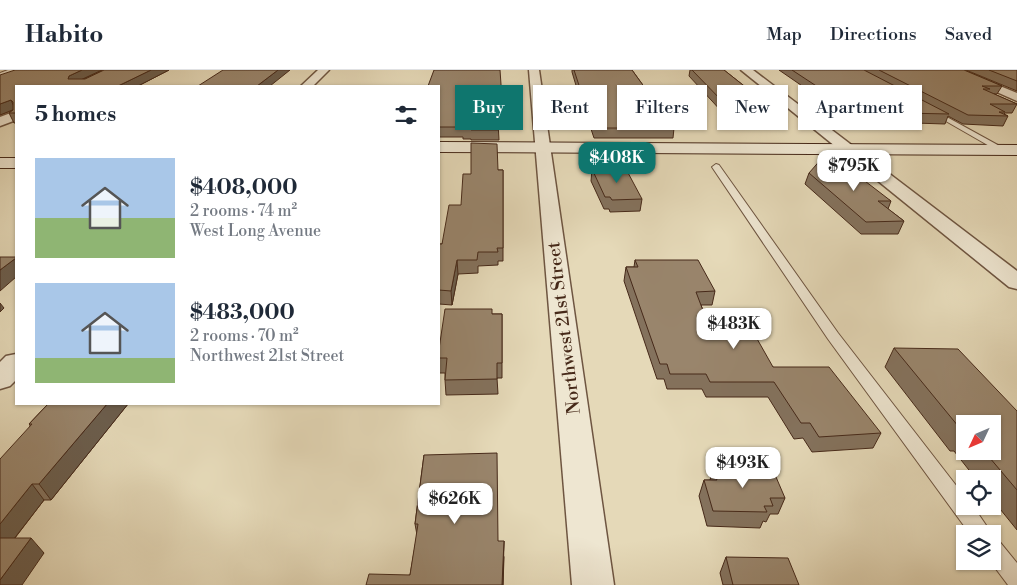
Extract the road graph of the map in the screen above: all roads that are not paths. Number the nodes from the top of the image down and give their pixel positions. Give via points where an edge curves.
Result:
1 (12, 70) edge
2 (324, 70) edge
3 (534, 70) edge
4 (746, 70) edge
5 (952, 70) edge
6 (0, 75) edge
7 (308, 85) edge
8 (1017, 97) edge
9 (927, 109) edge
10 (15, 115) edge
11 (0, 122) edge
12 (440, 147) edge
13 (847, 149) junction
14 (1009, 150) edge
15 (544, 161) junction
16 (0, 163) edge
17 (15, 163) edge
18 (697, 167) dead end
19 (716, 167) junction
20 (735, 167) dead end
21 (841, 167) edge
22 (870, 167) junction
23 (900, 168) dead end
24 (1017, 282) edge
25 (15, 364) edge
26 (0, 379) edge
27 (975, 525) edge
28 (1001, 560) edge
29 (1017, 580) edge
30 (593, 585) edge

1 - 6 lane
2 - 7 street
3 - 15 street, Northwest 21st Street
4 - 13 street
5 - 8 street
9 - 14 lane
10 - 11 street
12 - 15 main road
13 - 14 main road
13 - 15 main road
13 - 22 street
15 - 30 street, Northwest 21st Street
16 - 17 main road
18 - 19 main road
19 - 20 main road
19 - 27 lane via 833,336
21 - 22 main road
22 - 23 main road
22 - 24 street
25 - 26 street
28 - 29 lane

